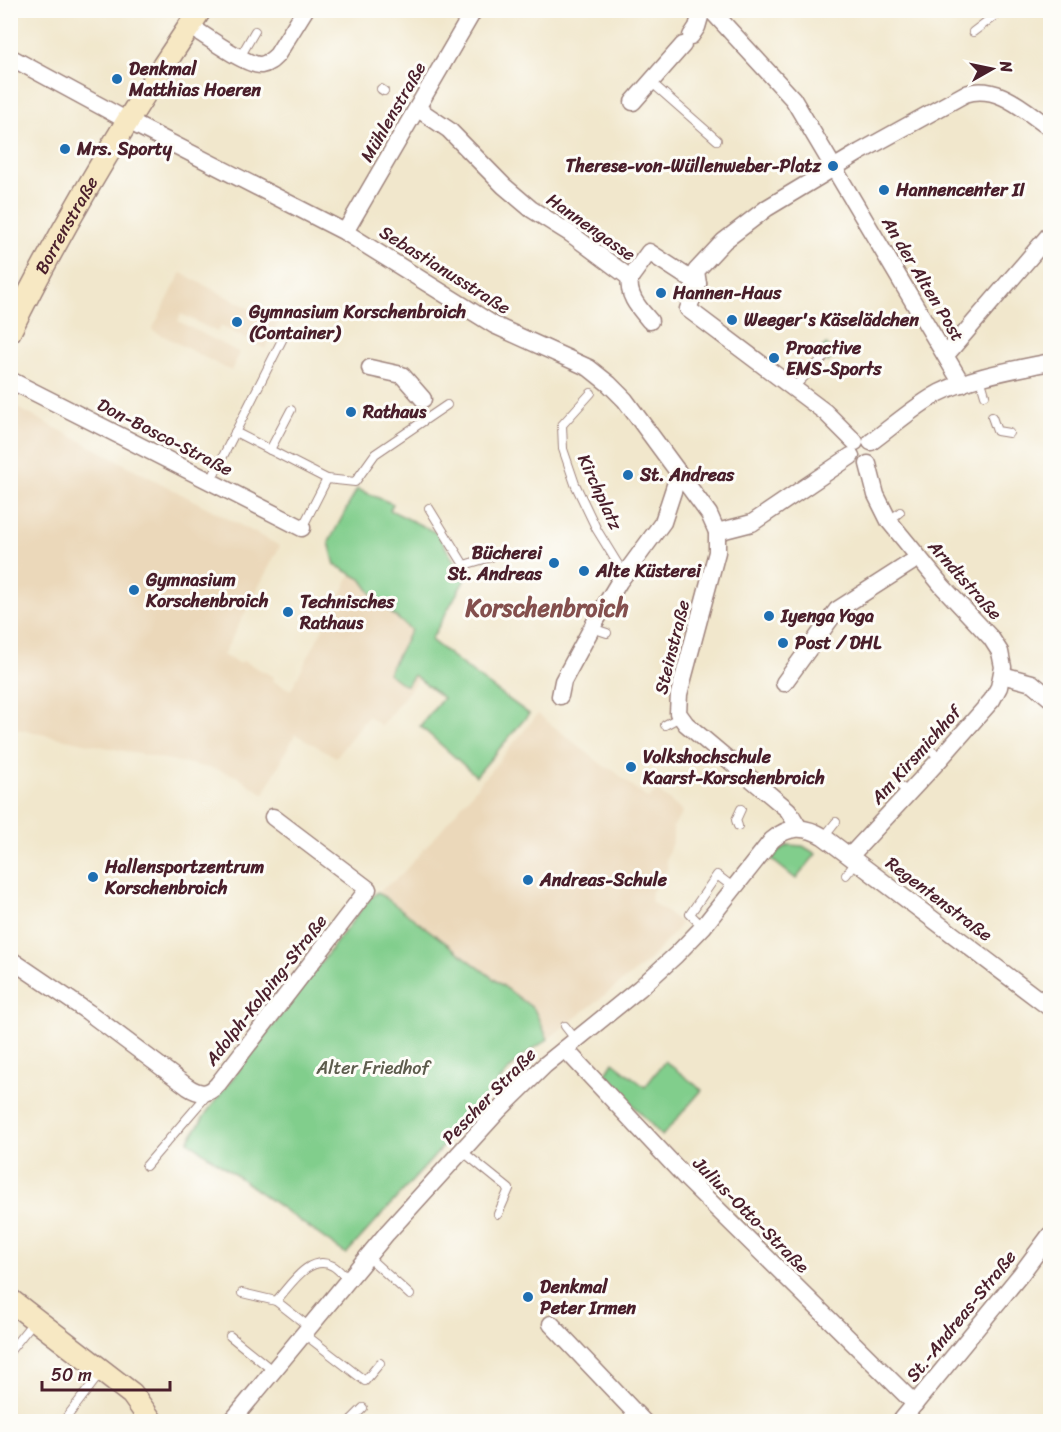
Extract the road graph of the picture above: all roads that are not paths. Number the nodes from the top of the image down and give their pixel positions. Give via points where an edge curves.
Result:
1 (305, 10) edge
2 (474, 10) edge
3 (1002, 10) edge
4 (713, 12) edge
5 (195, 18) edge
6 (255, 31) dead end
7 (973, 32) dead end
8 (10, 57) edge
9 (240, 57) junction
10 (651, 82) junction
11 (633, 102) dead end
12 (418, 109) junction
13 (128, 121) junction
14 (1050, 128) edge
15 (717, 140) dead end
16 (834, 168) junction
17 (345, 232) junction
18 (1050, 234) edge
19 (630, 278) junction
20 (698, 285) junction
21 (650, 321) dead end
22 (10, 332) edge
23 (298, 334) dead end
24 (946, 355) junction
25 (823, 358) dead end
26 (1050, 362) edge
27 (369, 368) dead end
28 (980, 378) junction
29 (10, 380) edge
30 (785, 380) junction
31 (962, 384) junction
32 (591, 393) dead end
33 (985, 395) dead end
34 (423, 399) dead end
35 (447, 405) dead end
36 (291, 410) dead end
37 (992, 417) dead end
38 (235, 432) junction
39 (1009, 433) dead end
40 (859, 447) junction
41 (270, 450) junction
42 (679, 473) junction
43 (327, 479) junction
44 (210, 482) junction
45 (429, 508) dead end
46 (302, 528) joint
47 (717, 532) junction
48 (491, 558) dead end
49 (918, 558) junction
50 (624, 574) junction
51 (1002, 675) junction
52 (784, 683) dead end
53 (560, 696) dead end
54 (1050, 698) edge
55 (741, 809) dead end
56 (273, 817) dead end
57 (836, 822) dead end
58 (738, 826) dead end
59 (799, 828) junction
60 (825, 837) junction
61 (854, 859) junction
62 (846, 875) dead end
63 (10, 959) edge
64 (1050, 1008) edge
65 (565, 1026) dead end
66 (570, 1045) junction
67 (211, 1091) junction
68 (462, 1151) junction
69 (146, 1166) dead end
70 (498, 1214) dead end
71 (1050, 1235) edge
72 (367, 1256) junction
73 (348, 1279) junction
74 (242, 1293) dead end
75 (410, 1295) dead end
76 (10, 1300) edge
77 (276, 1301) junction
78 (36, 1319) junction
79 (551, 1324) dead end
80 (305, 1330) junction
81 (230, 1336) dead end
82 (10, 1352) edge
83 (380, 1363) dead end
84 (102, 1370) junction
85 (272, 1370) junction
86 (915, 1404) junction
87 (363, 1408) dead end
88 (63, 1422) edge
89 (152, 1422) edge
90 (231, 1422) edge
91 (349, 1422) edge
92 (644, 1422) edge
93 (900, 1422) edge

1 - 9 street via 271,61 258,65
2 - 12 street, Mühlenstraße
3 - 7 lane
4 - 10 street
4 - 16 street via 788,93
5 - 9 street
5 - 13 main road, Borrenstraße
6 - 9 lane
8 - 13 street, Sebastianusstraße
10 - 11 street
10 - 15 lane
12 - 17 street, Mühlenstraße
12 - 19 street, Hannengasse via 449,130 531,209
13 - 17 street, Sebastianusstraße
13 - 22 main road, Borrenstraße via 54,247
14 - 16 street via 1002,95 972,91
16 - 20 street via 759,214 724,241 696,271
16 - 24 street, An der Alten Post
17 - 42 street, Sebastianusstraße via 481,318 605,374
18 - 24 street
19 - 20 street, Hannengasse via 649,252
19 - 21 street via 628,286 634,303
20 - 30 street via 688,309
23 - 38 lane via 285,334
24 - 31 street, An der Alten Post
25 - 30 lane
26 - 28 street
27 - 34 street via 402,375
28 - 31 street
28 - 33 lane
29 - 44 street, Don-Bosco-Straße
30 - 40 street via 837,422
31 - 40 street via 929,399
32 - 50 lane, Kirchplatz via 561,425 563,449 597,530
35 - 43 lane via 375,454 355,482
36 - 41 lane
37 - 39 lane via 997,431
38 - 41 lane
38 - 44 lane
40 - 47 street via 752,523
40 - 49 street, Arndtstraße via 859,464 868,464 876,495
41 - 43 lane
42 - 47 street, Sebastianusstraße via 712,518
42 - 50 street via 663,522
43 - 46 lane
44 - 46 street, Don-Bosco-Straße
45 - 48 lane via 464,565
47 - 59 street, Steinstraße via 715,563 672,721 756,790 788,810
49 - 51 street, Arndtstraße via 994,642 1001,656
49 - 52 street via 837,610
50 - 53 street via 600,631 563,681
51 - 54 street via 1032,683
51 - 61 street, Am Kirsmichhof via 992,700 904,789
55 - 58 lane via 736,820
56 - 67 street, Adolph-Kolping-Straße via 368,890
57 - 60 lane
59 - 60 street, Regentenstraße
59 - 66 street, Pescher Straße via 772,840 703,927 658,972
60 - 61 street, Regentenstraße
61 - 62 lane
61 - 64 street, Regentenstraße
63 - 67 street, Adolph-Kolping-Straße via 91,1008 191,1089 200,1093
65 - 66 lane
66 - 68 street, Pescher Straße via 528,1080
66 - 86 street, Julius-Otto-Straße via 687,1179
67 - 69 lane
68 - 70 lane via 509,1189
68 - 72 street, Pescher Straße
71 - 86 street, St.-Andreas-Straße
72 - 73 street, Pescher Straße
72 - 75 lane
73 - 77 lane via 334,1266 320,1263 306,1268
73 - 80 street, Pescher Straße
74 - 77 lane
76 - 78 main road
77 - 80 lane
78 - 82 lane
78 - 84 main road
79 - 92 street
80 - 83 lane via 365,1381
80 - 85 street, Pescher Straße
81 - 85 lane
84 - 88 lane
84 - 89 main road via 137,1399
85 - 90 street, Pescher Straße
86 - 93 street, St.-Andreas-Straße
87 - 91 lane

